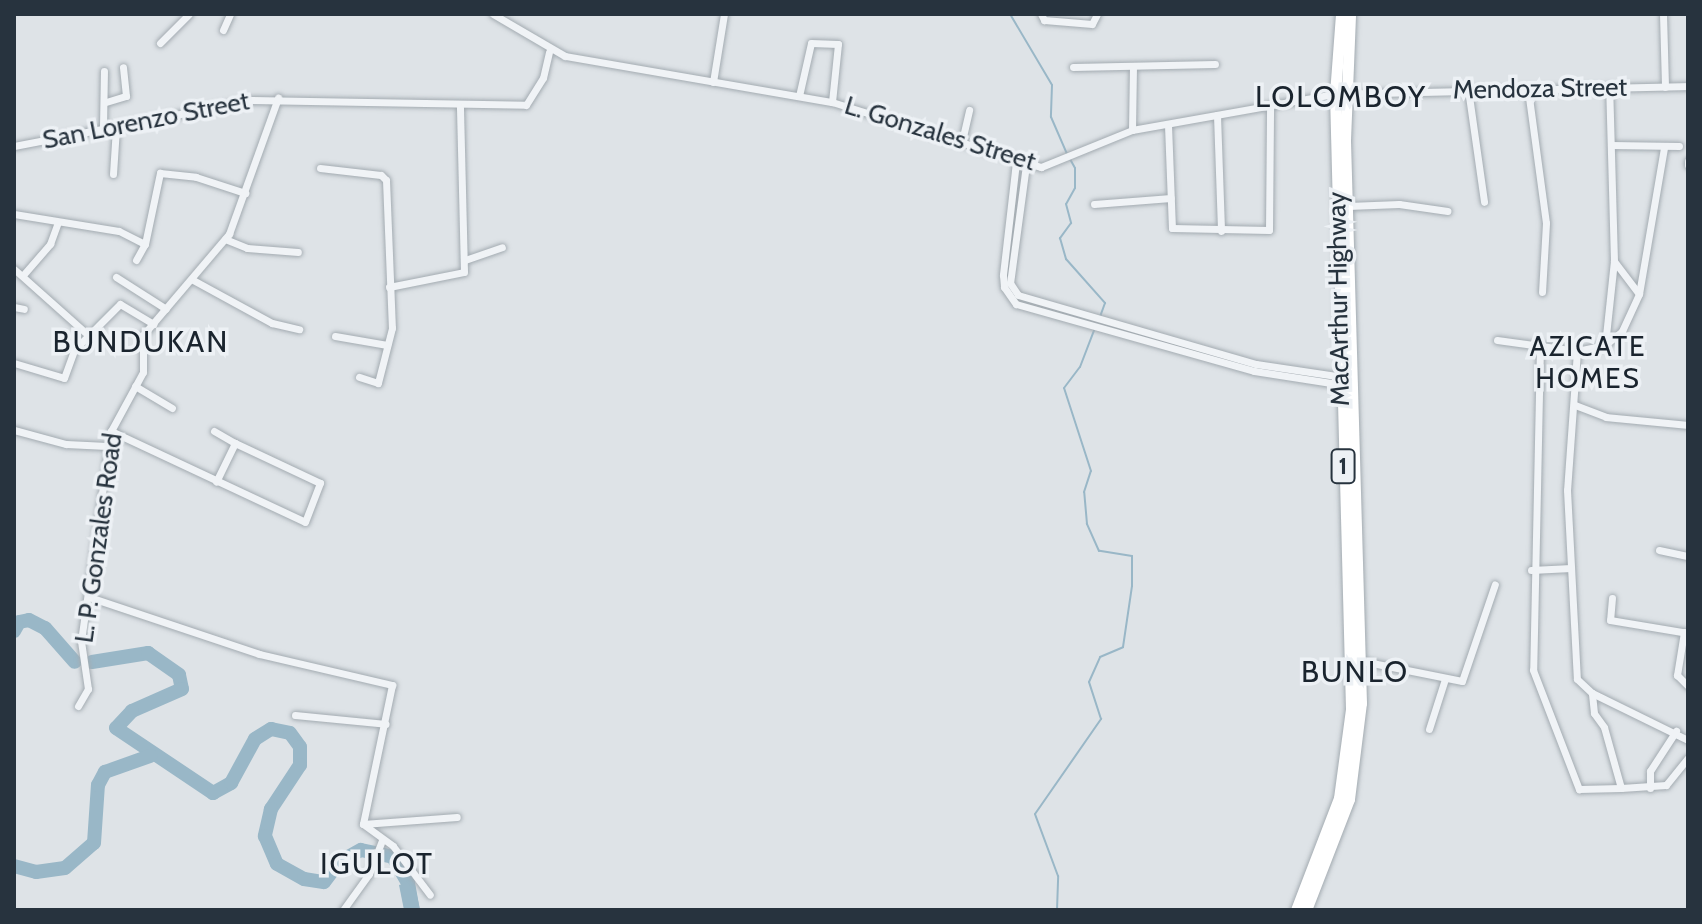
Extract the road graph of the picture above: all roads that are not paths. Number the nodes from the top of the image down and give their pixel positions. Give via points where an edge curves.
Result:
1 (189, 14) edge
2 (230, 14) edge
3 (493, 14) edge
4 (724, 14) edge
5 (1041, 14) edge
6 (1097, 14) edge
7 (1341, 14) edge
8 (1350, 14) edge
9 (1663, 14) edge
10 (223, 30) dead end
11 (160, 43) dead end
12 (549, 52) junction
13 (1215, 64) dead end
14 (1133, 66) junction
15 (123, 67) dead end
16 (1073, 67) dead end
17 (104, 71) dead end
18 (713, 82) junction
19 (1688, 86) edge
20 (1609, 87) junction
21 (1665, 87) junction
22 (1468, 89) junction
23 (1528, 90) junction
24 (1340, 94) junction
25 (799, 96) junction
26 (278, 98) junction
27 (106, 102) junction
28 (832, 102) junction
29 (1270, 105) junction
30 (460, 107) junction
31 (969, 110) dead end
32 (1217, 115) junction
33 (1168, 125) junction
34 (103, 127) junction
35 (116, 127) junction
36 (1132, 130) junction
37 (962, 141) junction
38 (1611, 145) junction
39 (14, 146) edge
40 (1679, 146) dead end
41 (1664, 147) junction
42 (1016, 162) junction
43 (1026, 165) junction
44 (320, 168) dead end
45 (113, 174) dead end
46 (245, 193) junction
47 (1171, 198) junction
48 (1484, 202) dead end
49 (1094, 204) dead end
50 (1348, 206) junction
51 (1447, 211) dead end
52 (14, 214) edge
53 (58, 222) junction
54 (1221, 231) junction
55 (225, 239) junction
56 (145, 244) junction
57 (502, 247) dead end
58 (298, 252) dead end
59 (136, 260) dead end
60 (465, 260) junction
61 (1614, 261) junction
62 (14, 269) edge
63 (24, 274) junction
64 (116, 277) dead end
65 (193, 280) junction
66 (389, 287) junction
67 (1542, 292) dead end
68 (1639, 294) junction
69 (14, 307) edge
70 (24, 309) dead end
71 (166, 309) junction
72 (1091, 322) junction
73 (153, 324) junction
74 (299, 329) dead end
75 (88, 335) junction
76 (335, 336) dead end
77 (1497, 340) dead end
78 (387, 345) junction
79 (1605, 345) junction
80 (1540, 346) junction
81 (1577, 351) junction
82 (14, 363) edge
83 (359, 377) dead end
84 (1346, 381) junction
85 (135, 386) junction
86 (1575, 405) junction
87 (172, 408) dead end
88 (1688, 425) edge
89 (14, 430) edge
90 (111, 431) junction
91 (214, 431) dead end
92 (235, 443) junction
93 (107, 446) junction
94 (216, 482) junction
95 (1659, 550) dead end
96 (1688, 556) edge
97 (1571, 568) junction
98 (1531, 570) junction
99 (1495, 584) dead end
100 (89, 597) junction
101 (1612, 598) dead end
102 (1686, 633) edge
103 (1354, 660) junction
104 (1445, 679) junction
105 (1688, 686) edge
106 (1592, 693) junction
107 (78, 706) dead end
108 (295, 715) dead end
109 (386, 724) junction
110 (1429, 729) dead end
111 (1676, 731) junction
112 (1688, 740) edge
113 (1688, 758) edge
114 (1621, 788) junction
115 (1650, 788) junction
116 (457, 817) dead end
117 (363, 824) junction
118 (382, 840) junction
119 (430, 895) dead end
120 (343, 910) edge
121 (1296, 910) edge
122 (1306, 910) edge

1 - 11 street
2 - 10 street
3 - 12 street, L. Gonzales Street
4 - 18 street
5 - 6 street via 1044,20 1092,24
7 - 24 highway, MacArthur Highway / 1
8 - 24 highway, MacArthur Highway / 1
9 - 21 street
12 - 18 street, L. Gonzales Street
12 - 30 street via 543,78 526,105
13 - 14 street
14 - 16 street
14 - 36 street
15 - 27 street via 126,96
17 - 27 street
18 - 25 street, L. Gonzales Street
19 - 21 street, Mendoza Street
20 - 21 street, Mendoza Street
20 - 23 street, Mendoza Street
20 - 38 street
22 - 23 street, Mendoza Street
22 - 24 street, Mendoza Street
22 - 48 street
23 - 67 street via 1546,223
24 - 29 street, L. Gonzales Street
24 - 50 highway, MacArthur Highway / 1
24 - 84 highway, MacArthur Highway / 1
25 - 28 street, L. Gonzales Street
25 - 28 street via 811,43 838,44
26 - 30 street
26 - 35 street, San Lorenzo Street via 210,104
26 - 46 street, L. P. Gonzales Road
27 - 34 street
28 - 37 street, L. Gonzales Street
29 - 32 street, L. Gonzales Street
29 - 54 street via 1270,228
30 - 60 street
31 - 37 street
32 - 33 street, L. Gonzales Street
32 - 54 street
33 - 36 street, L. Gonzales Street
33 - 47 street
34 - 35 street, San Lorenzo Street
34 - 39 street, San Lorenzo Street
35 - 45 street
36 - 43 street, L. Gonzales Street via 1062,161
37 - 42 street, L. Gonzales Street
38 - 41 street
38 - 61 street
40 - 41 street
41 - 68 street
42 - 43 street, L. Gonzales Street
42 - 72 street via 1004,287 1016,304
43 - 72 street via 1013,290
44 - 66 street via 386,178
46 - 55 street, L. P. Gonzales Road
46 - 56 street via 196,177 160,173 154,181
47 - 49 street
47 - 54 street via 1173,229
50 - 51 street via 1399,204
50 - 84 highway, MacArthur Highway / 1
52 - 53 street
53 - 56 street via 119,231
53 - 63 street via 50,244
55 - 58 street via 247,248
55 - 65 street, L. P. Gonzales Road
56 - 59 street
57 - 60 street
60 - 66 street via 460,276
61 - 68 street
61 - 79 street
62 - 63 street
63 - 75 street
64 - 71 street
65 - 71 street, L. P. Gonzales Road
65 - 74 street via 272,323
66 - 78 street
68 - 79 street via 1622,331
69 - 70 street
71 - 73 street, L. P. Gonzales Road
72 - 84 street
73 - 75 street via 120,304
73 - 85 street, L. P. Gonzales Road via 143,335 143,372
75 - 82 street via 74,350 64,378
76 - 78 street
77 - 80 street
78 - 83 street via 378,383
79 - 81 street
80 - 81 street
80 - 98 street
81 - 86 street
84 - 103 highway, MacArthur Highway / 1
85 - 87 street
85 - 90 street, L. P. Gonzales Road
86 - 88 street via 1606,417
86 - 97 street via 1567,490
89 - 93 street via 66,444
90 - 93 street, L. P. Gonzales Road
90 - 94 street
91 - 92 street
92 - 94 street
92 - 94 street via 320,483 301,524
93 - 100 street, L. P. Gonzales Road
95 - 96 street
97 - 98 street
97 - 106 street via 1577,679
98 - 114 street via 1533,670 1579,789
99 - 104 street via 1462,681
100 - 107 street, L. P. Gonzales Road via 81,641 88,689
100 - 109 street via 259,654 390,684 394,688
101 - 102 street via 1610,620
102 - 105 street via 1677,675
103 - 104 street
103 - 121 highway, MacArthur Highway / 1 via 1339,798
103 - 122 highway, MacArthur Highway / 1 via 1361,703 1349,799
104 - 110 street
106 - 111 street
106 - 114 street
108 - 109 street
109 - 117 street
111 - 112 street
111 - 115 street via 1650,771
113 - 115 street via 1666,785
114 - 115 street
116 - 117 street
117 - 118 street
118 - 119 street via 404,857
118 - 120 street via 374,863

